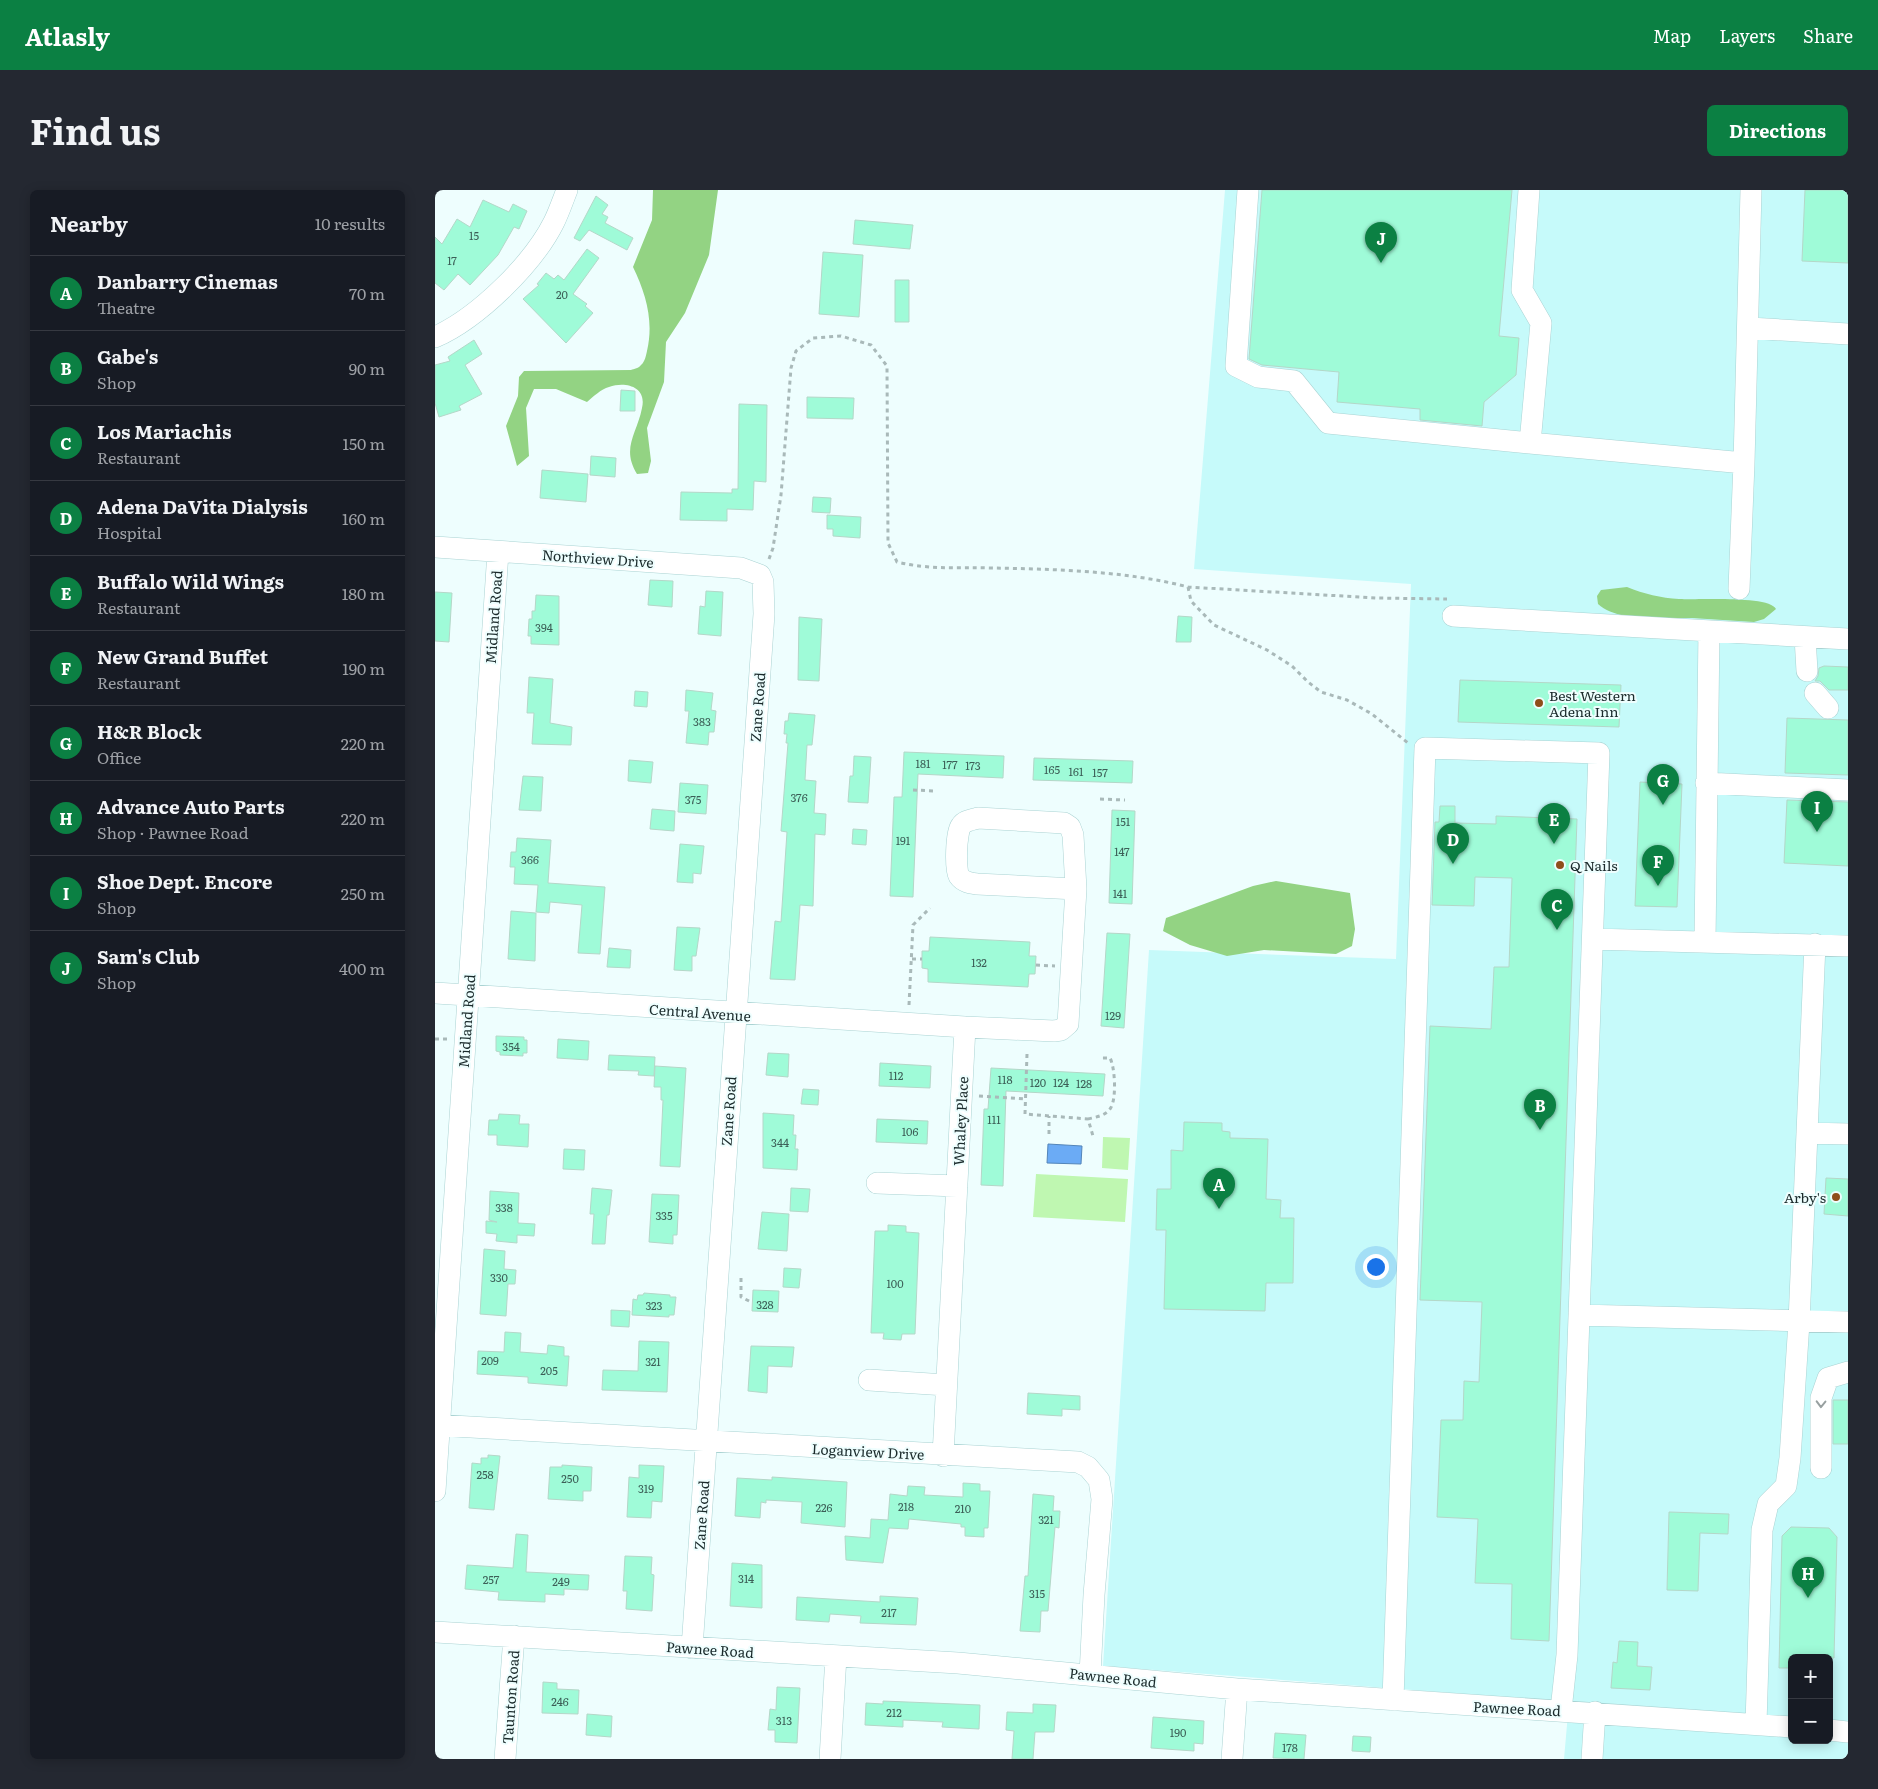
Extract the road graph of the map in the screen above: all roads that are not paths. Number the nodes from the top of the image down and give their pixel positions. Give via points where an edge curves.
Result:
1 (567, 190) edge
2 (1248, 190) edge
3 (1529, 190) edge
4 (1751, 190) edge
5 (1749, 328) junction
6 (1848, 334) edge
7 (435, 337) edge
8 (1530, 443) junction
9 (1744, 463) junction
10 (435, 547) edge
11 (498, 552) junction
12 (760, 575) joint
13 (1739, 589) dead end
14 (1454, 608) road end
15 (1709, 631) junction
16 (1805, 637) junction
17 (1848, 639) edge
18 (1807, 671) dead end
19 (1706, 782) junction
20 (1848, 790) edge
21 (1076, 889) junction
22 (1593, 939) junction
23 (1705, 942) junction
24 (1815, 944) junction
25 (1848, 946) edge
26 (435, 994) edge
27 (467, 996) junction
28 (735, 1014) junction
29 (965, 1027) junction
30 (1807, 1133) junction
31 (1848, 1134) edge
32 (877, 1183) dead end
33 (957, 1186) junction
34 (1579, 1315) junction
35 (1799, 1322) junction
36 (1848, 1322) edge
37 (1848, 1372) edge
38 (869, 1380) dead end
39 (946, 1385) junction
40 (437, 1426) edge
41 (706, 1442) junction
42 (943, 1456) junction
43 (1821, 1468) dead end
44 (435, 1491) edge
45 (435, 1632) edge
46 (514, 1636) junction
47 (692, 1648) junction
48 (836, 1656) junction
49 (1090, 1675) junction
50 (1237, 1689) junction
51 (1393, 1700) junction
52 (1561, 1710) junction
53 (1595, 1712) junction
54 (1756, 1724) junction
55 (1788, 1727) edge
56 (1833, 1730) edge
57 (1848, 1732) edge
58 (505, 1759) edge
59 (830, 1759) edge
60 (1232, 1759) edge
61 (1592, 1759) edge

1 - 7 street via 554,223 517,273 468,318
2 - 8 street via 1236,366 1258,377 1294,381 1328,423
3 - 8 street via 1522,290 1541,323
4 - 5 street
5 - 6 street
5 - 9 street
8 - 9 street
9 - 13 street
10 - 11 street, Northview Drive
11 - 12 street, Northview Drive via 733,567 752,570
11 - 27 street, Midland Road
12 - 28 street, Zane Road via 764,614
14 - 15 street
15 - 16 street
15 - 19 street
16 - 17 street
16 - 18 street
19 - 20 street
19 - 23 street
21 - 21 street via 1073,835 1064,823 978,818 967,820 961,826 957,865 959,876 966,882
21 - 29 street via 1069,1024 1054,1031
22 - 23 street
22 - 34 street
22 - 51 street via 1599,753 1425,748
23 - 24 street
24 - 25 street
24 - 30 street
26 - 27 street, Central Avenue
27 - 28 street, Central Avenue
27 - 40 street, Midland Road
28 - 29 street, Central Avenue
28 - 41 street, Zane Road
29 - 33 street, Whaley Place
30 - 31 street
30 - 35 street
32 - 33 street
33 - 39 street, Whaley Place
34 - 35 street
34 - 52 street via 1567,1655
35 - 36 street
35 - 54 street via 1786,1486 1768,1504 1762,1530
37 -> 43 street via 1828,1378 1823,1387
38 - 39 street
39 - 42 street, Whaley Place
40 - 41 street, Loganview Drive
40 - 44 street, Midland Road
41 - 42 street, Loganview Drive
41 - 47 street, Zane Road
42 - 49 street, Loganview Drive via 1078,1462 1099,1480 1102,1499
45 - 46 street, Pawnee Road
46 - 47 street, Pawnee Road
46 - 58 street, Taunton Road
47 - 48 street, Pawnee Road
48 - 49 street, Pawnee Road
48 - 59 street
49 - 50 street, Pawnee Road
50 - 51 street, Pawnee Road
50 - 60 street
51 - 52 street, Pawnee Road
52 - 53 street, Pawnee Road
53 - 54 street, Pawnee Road
53 - 61 street
54 - 55 street, Pawnee Road
56 - 57 street

